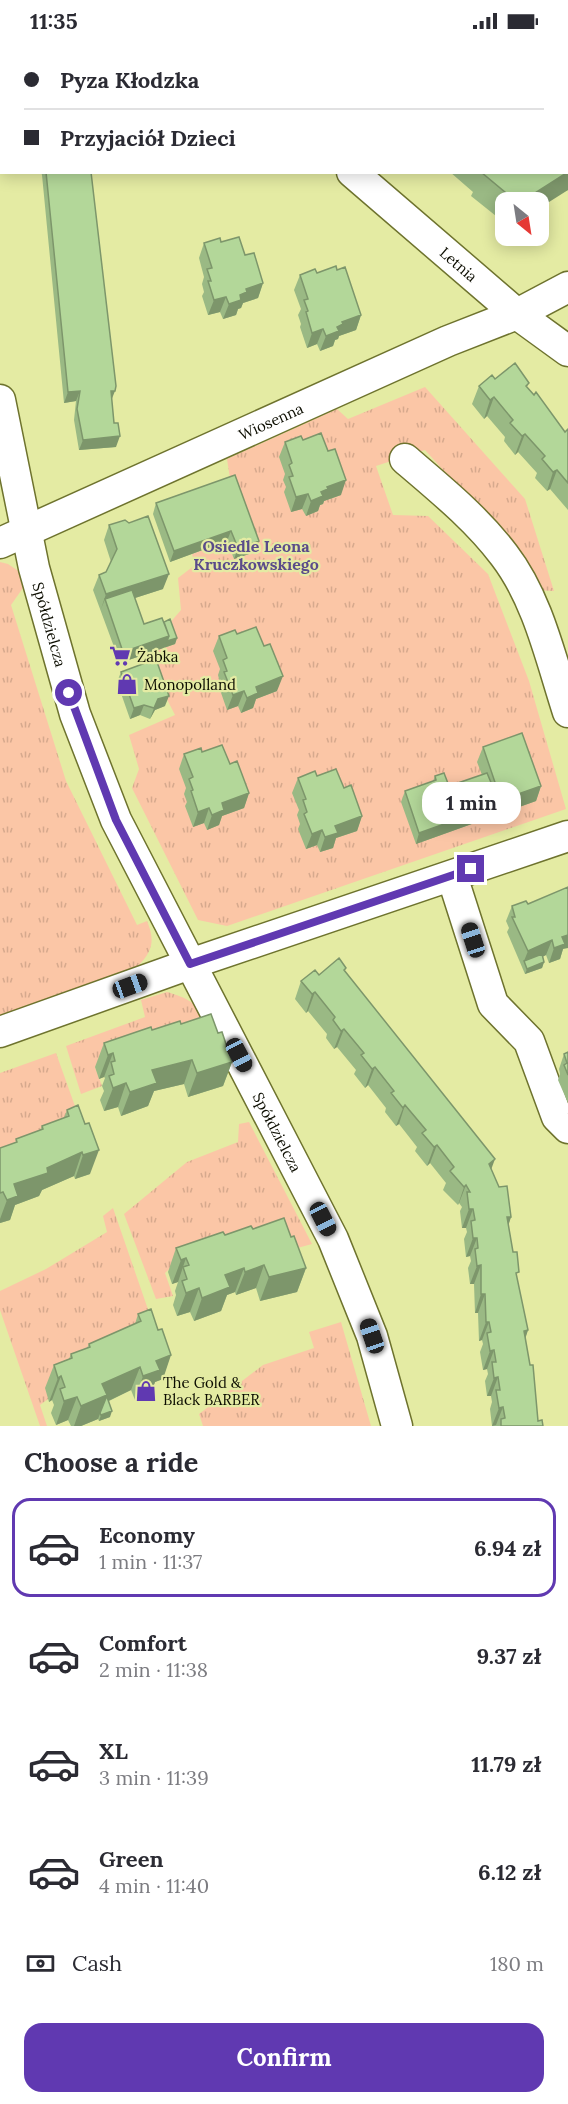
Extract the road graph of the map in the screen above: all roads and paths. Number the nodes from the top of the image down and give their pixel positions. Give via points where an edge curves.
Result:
1 (354, 174) edge
2 (568, 287) edge
3 (517, 314) junction
4 (568, 351) edge
5 (0, 400) edge
6 (5, 446) edge
7 (405, 459) dead end
8 (13, 538) edge
9 (568, 712) edge
10 (568, 836) edge
11 (452, 876) junction
12 (190, 964) junction
13 (0, 1032) edge
14 (568, 1128) edge
15 (397, 1426) edge

1 - 3 street, Letnia
2 - 3 street, Wiosenna
3 - 4 street, Letnia
3 - 8 street, Wiosenna via 448,341
5 - 6 street, Spółdzielcza
6 - 8 street, Spółdzielcza
7 - 9 street via 457,504 504,555 540,626
8 - 12 street, Spółdzielcza via 116,820
10 - 11 street
11 - 12 street
11 - 14 street via 493,1004 529,1041 557,1117
12 - 13 street
12 - 15 street, Spółdzielcza via 333,1239 372,1336

